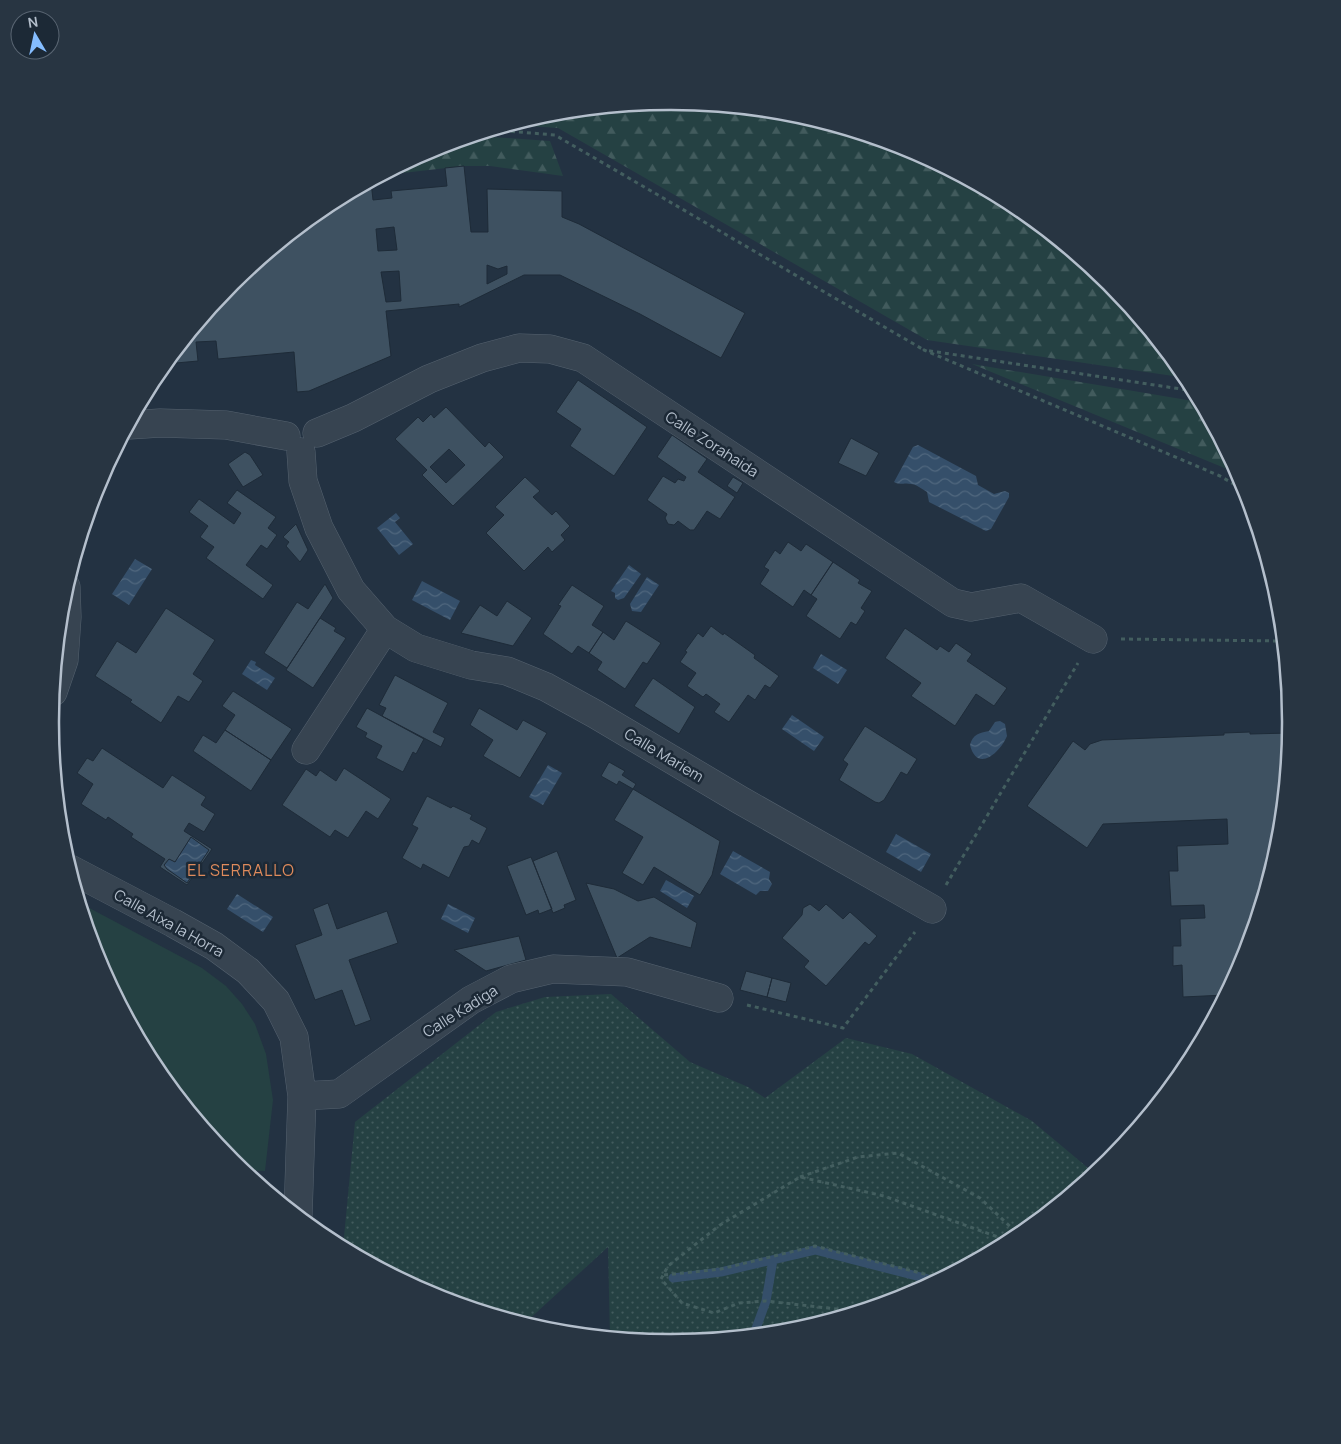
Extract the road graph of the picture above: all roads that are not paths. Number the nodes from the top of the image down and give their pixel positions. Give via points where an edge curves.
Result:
1 (137, 424) edge
2 (301, 440) junction
3 (385, 629) junction
4 (66, 631) edge
5 (1093, 639) road end
6 (61, 667) edge
7 (306, 750) dead end
8 (79, 874) edge
9 (932, 908) dead end
10 (720, 998) dead end
11 (302, 1096) junction
12 (298, 1207) edge

1 - 2 street via 226,425
2 - 3 street, Calle Mariem via 303,481 319,528 351,590
2 - 5 street, Calle Zorahaida via 330,430 429,379 482,358 519,348 550,349 583,358 953,603 971,607 1020,598
3 - 7 street
3 - 9 street, Calle Mariem via 416,648 471,665 507,671 546,687
4 - 6 street
8 - 11 street, Calle Aixa la Horra via 206,942 248,971 276,1001 294,1038
10 - 11 street, Calle Kadiga via 627,972 552,969 511,979 471,1000 339,1094
11 - 12 street, Calle Aixa la Horra

